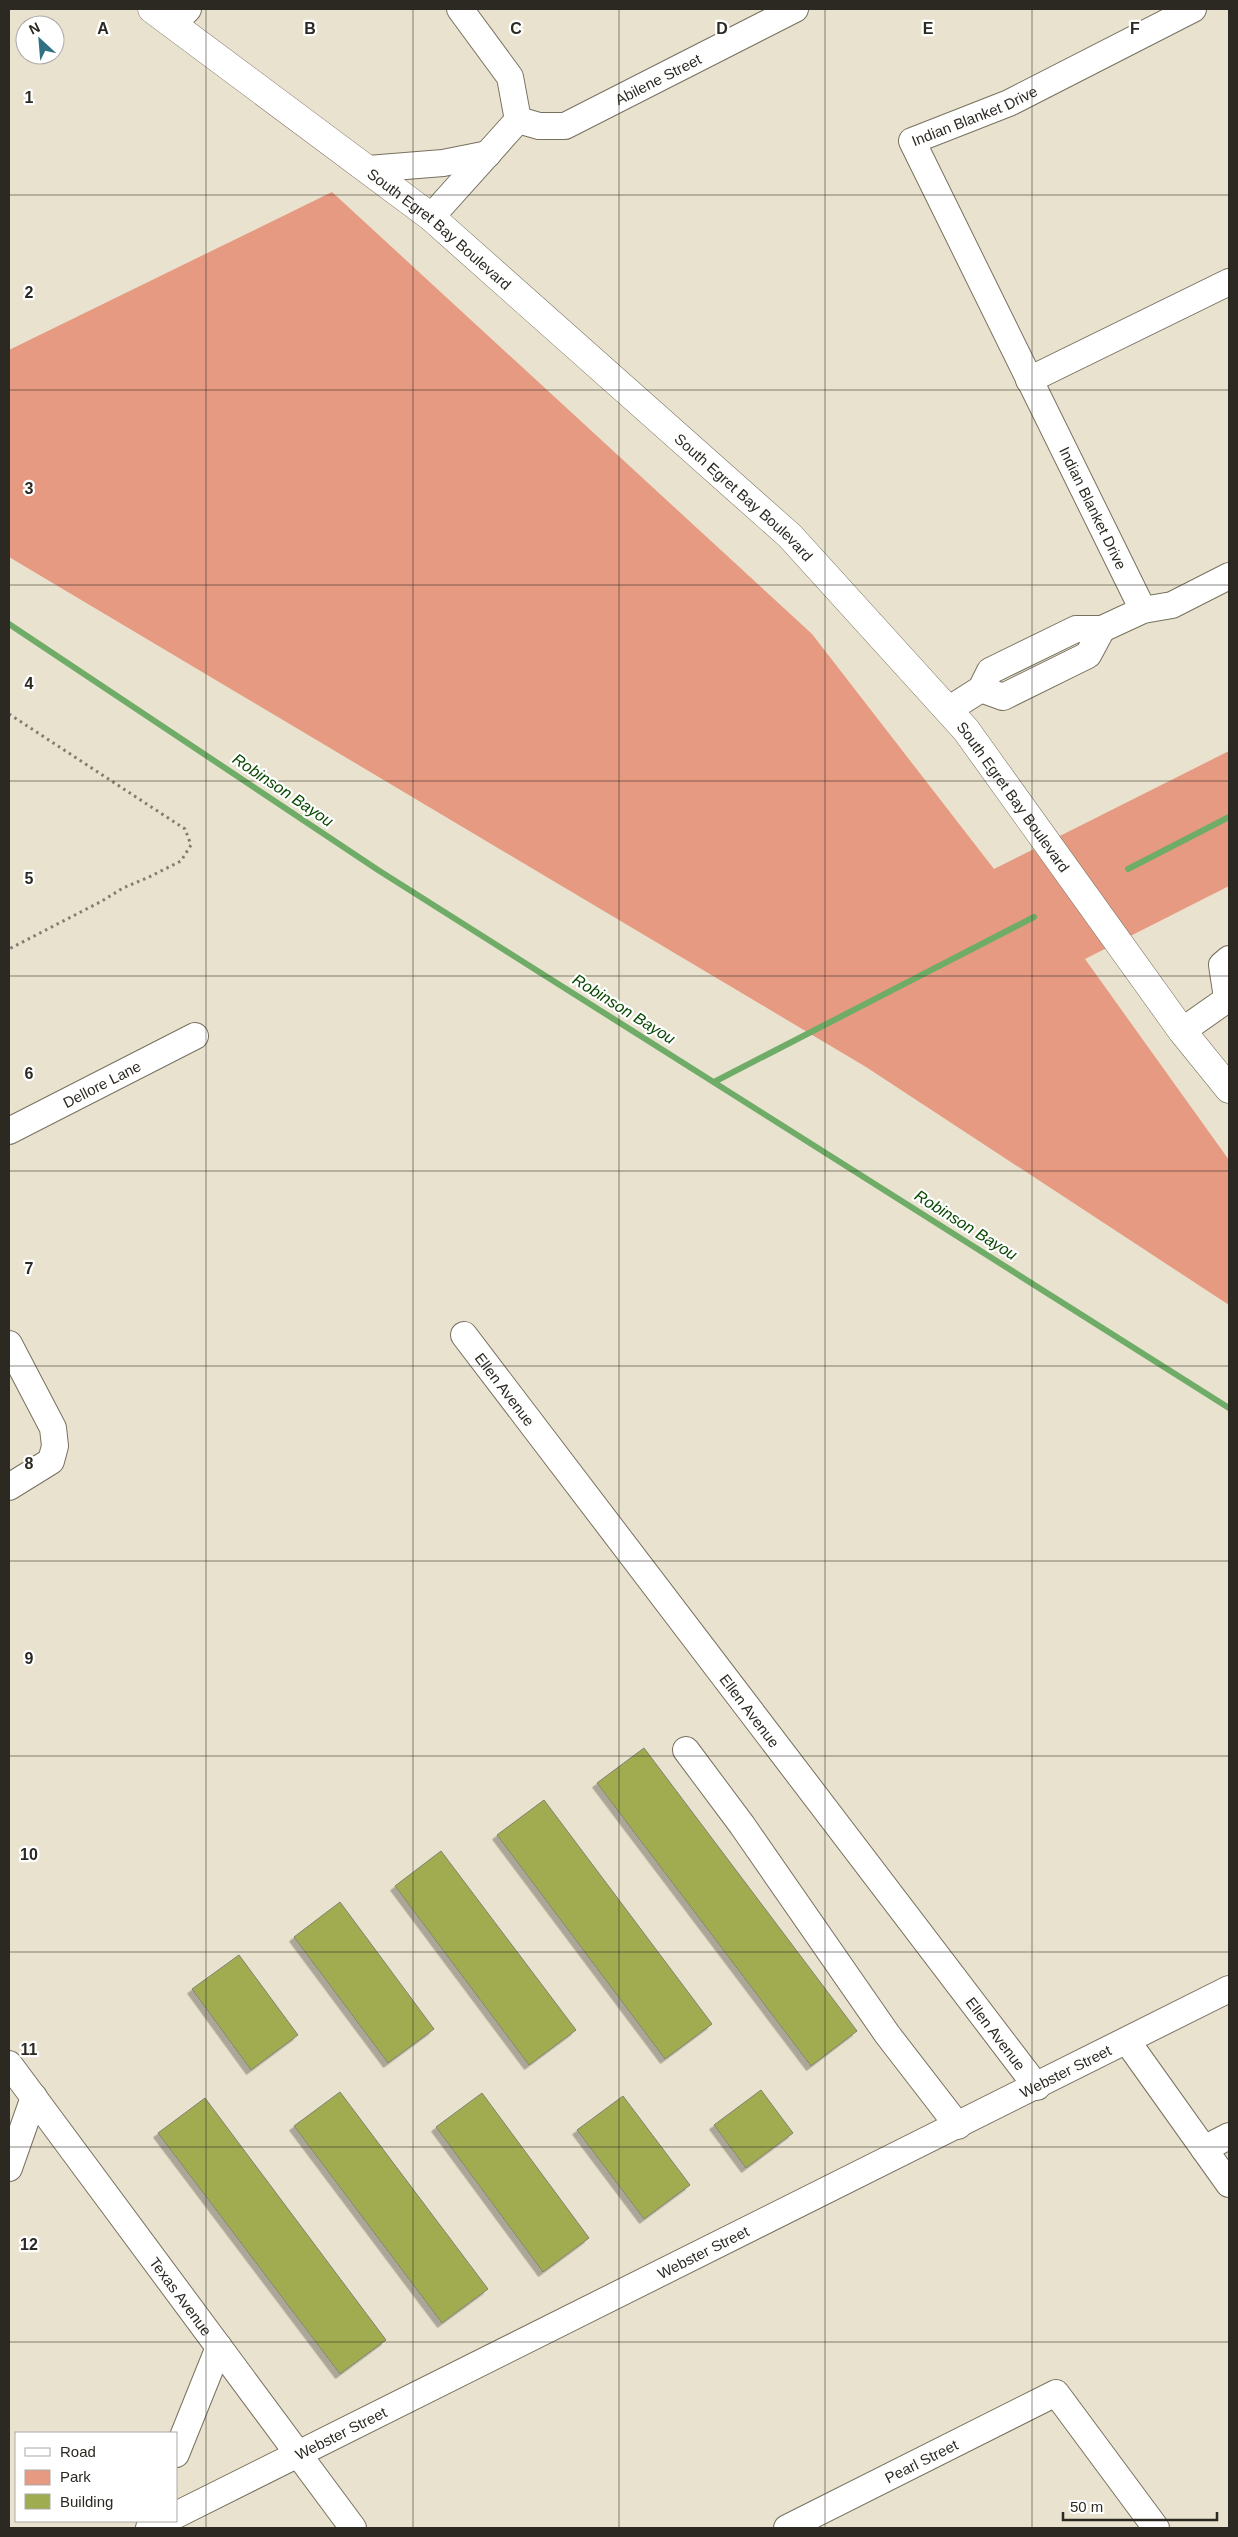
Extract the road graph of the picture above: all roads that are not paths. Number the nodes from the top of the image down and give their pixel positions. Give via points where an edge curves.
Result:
1 (460, 9) edge
2 (795, 9) edge
3 (1193, 9) edge
4 (171, 14) edge
5 (518, 120) junction
6 (488, 154) junction
7 (368, 169) junction
8 (431, 217) junction
9 (1229, 282) edge
10 (1029, 380) junction
11 (1229, 576) edge
12 (1143, 610) junction
13 (948, 710) junction
14 (1229, 959) edge
15 (1228, 998) edge
16 (1182, 1030) junction
17 (194, 1036) dead end
18 (1229, 1089) edge
19 (9, 1131) edge
20 (464, 1335) dead end
21 (9, 1344) edge
22 (9, 1487) edge
23 (686, 1750) dead end
24 (1229, 1989) edge
25 (1126, 2041) junction
26 (9, 2064) edge
27 (1037, 2087) junction
28 (34, 2097) junction
29 (958, 2126) junction
30 (1229, 2136) edge
31 (1204, 2149) junction
32 (9, 2168) edge
33 (1229, 2184) edge
34 (219, 2347) junction
35 (178, 2449) edge
36 (298, 2454) junction
37 (178, 2514) edge
38 (162, 2522) edge
39 (148, 2528) edge
40 (353, 2528) edge
41 (787, 2528) edge
42 (1156, 2528) edge

1 - 5 street via 510,77
2 - 5 street, Abilene Street via 565,126 539,126
3 - 10 street, Indian Blanket Drive via 1009,103 912,141
4 - 7 main road, South Egret Bay Boulevard
5 - 6 street
6 - 7 street via 443,163
6 - 8 street
7 - 8 main road, South Egret Bay Boulevard
8 - 13 main road, South Egret Bay Boulevard via 790,536
9 - 10 street
10 - 12 street, Indian Blanket Drive
11 - 12 street via 1172,605
12 - 13 street via 1102,629 1076,630 990,671 981,689
13 - 16 main road, South Egret Bay Boulevard via 977,745
14 - 15 street via 1222,965
15 - 16 street
16 - 18 main road, South Egret Bay Boulevard
17 - 19 street, Dellore Lane
20 - 27 street, Ellen Avenue
21 - 22 street via 53,1428 55,1446 51,1461
23 - 29 street via 887,2034
24 - 25 street, Webster Street
25 - 27 street, Webster Street
25 - 31 street
26 - 28 street, Texas Avenue
27 - 29 street, Webster Street
28 - 32 street
28 - 34 street, Texas Avenue
29 - 36 street, Webster Street
30 - 31 street
31 - 33 street
34 - 35 street
34 - 36 street, Texas Avenue
36 - 37 street, Webster Street
36 - 40 street, Texas Avenue
38 - 39 street
41 - 42 street, Pearl Street via 1056,2393

